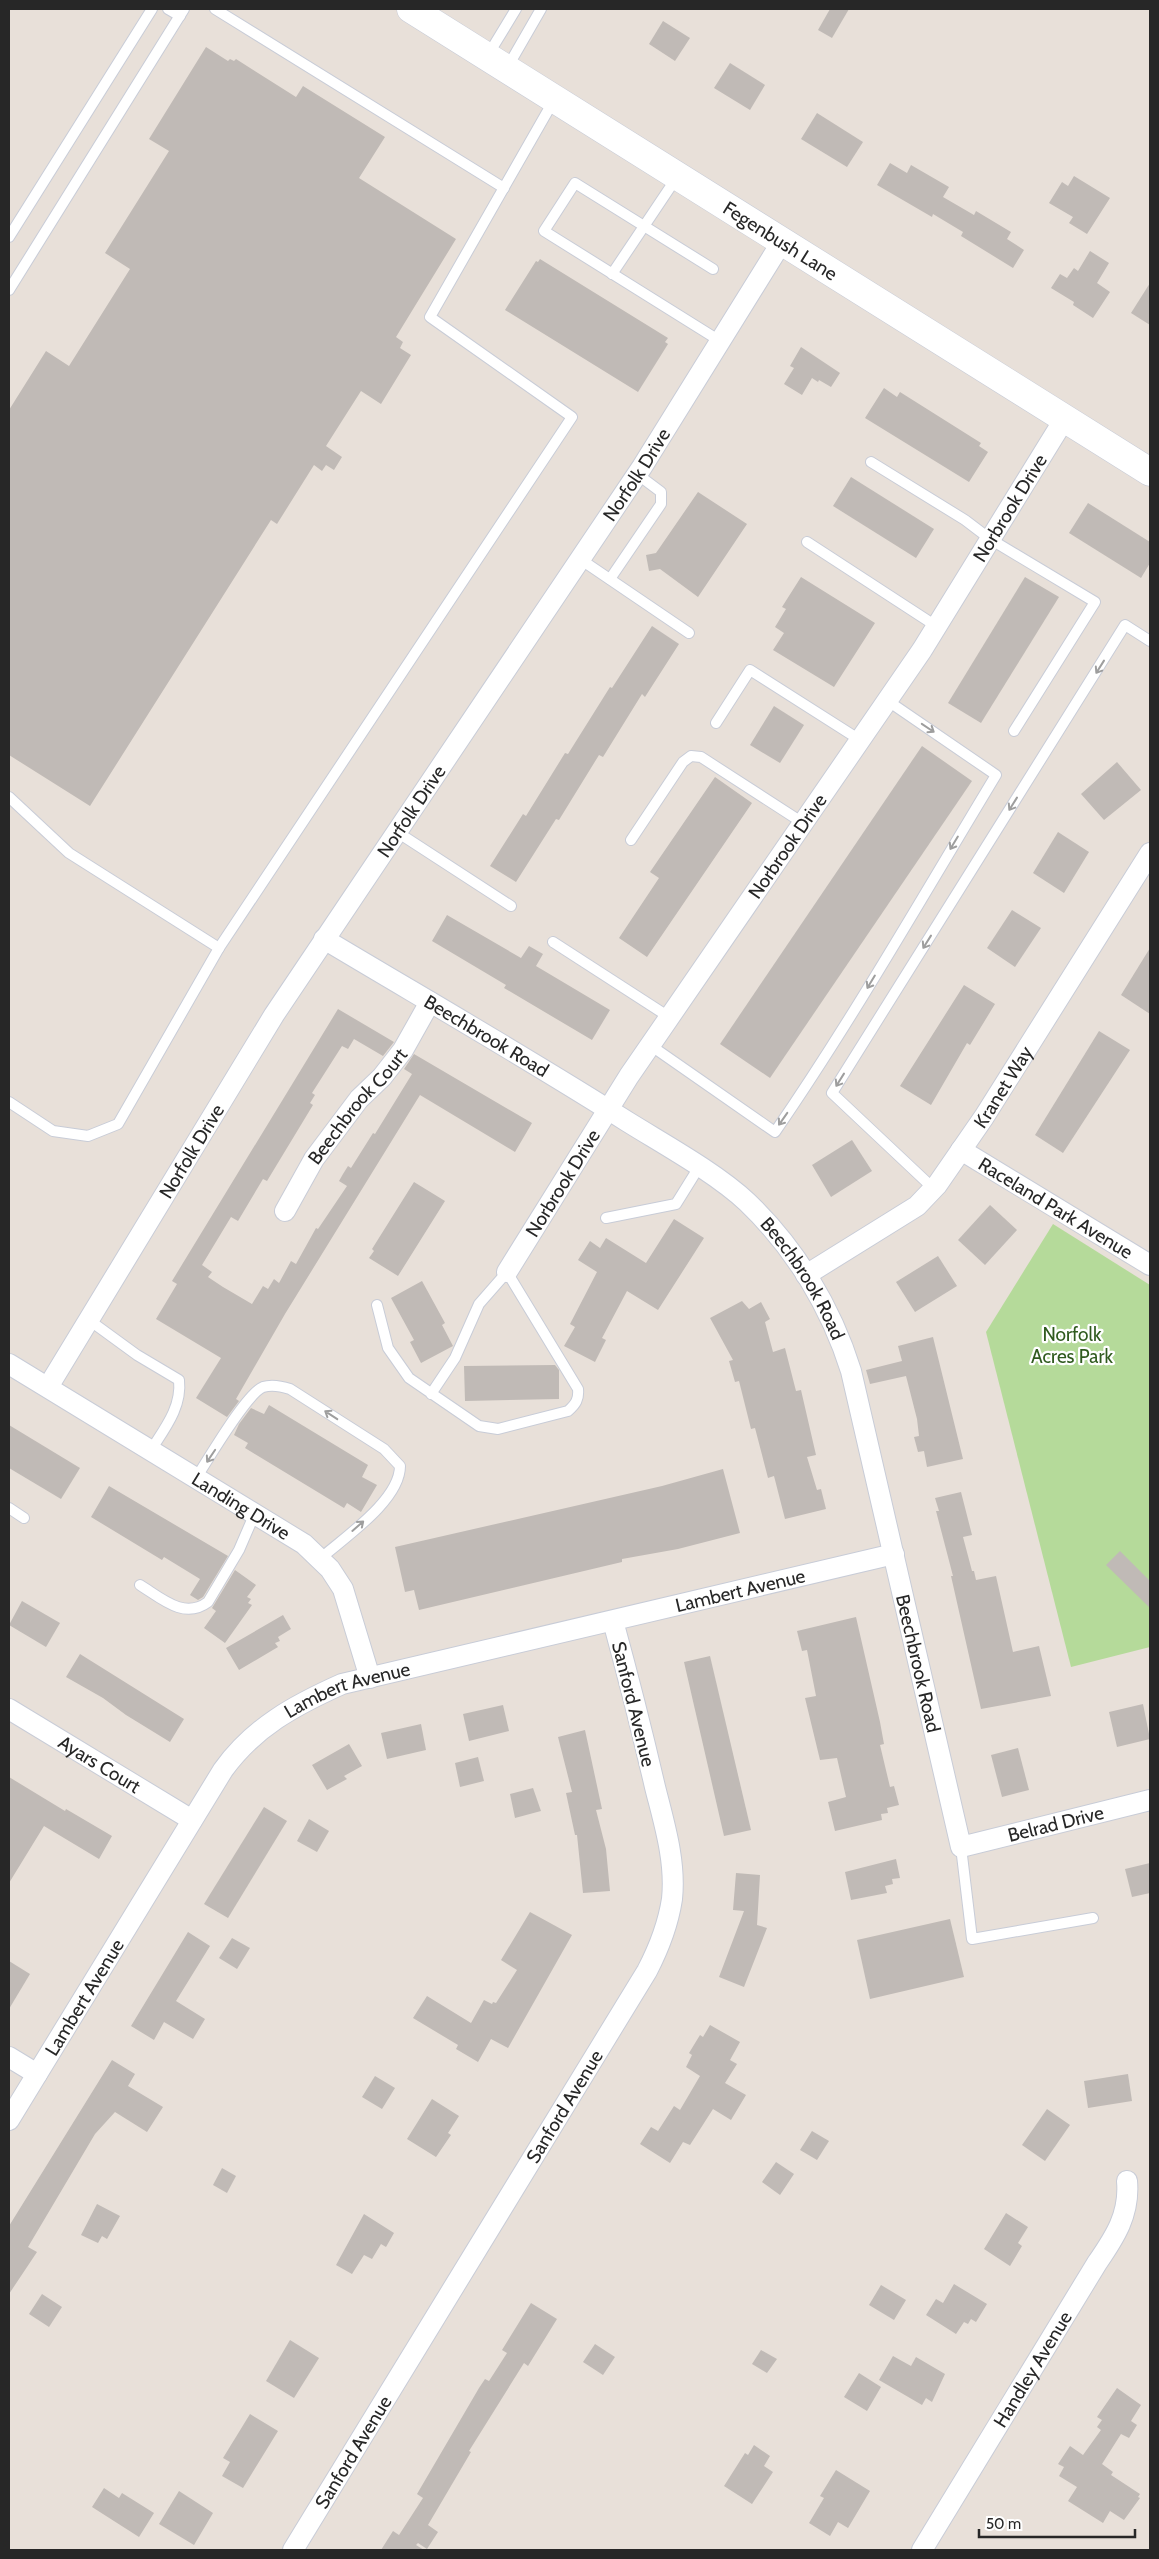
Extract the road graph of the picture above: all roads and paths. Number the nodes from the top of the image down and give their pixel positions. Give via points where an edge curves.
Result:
1 (152, 9) edge
2 (168, 9) edge
3 (215, 9) edge
4 (411, 9) edge
5 (516, 9) edge
6 (541, 9) edge
7 (182, 12) edge
8 (497, 63) junction
9 (555, 98) junction
10 (678, 175) junction
11 (504, 188) junction
12 (645, 226) junction
13 (9, 237) edge
14 (783, 240) junction
15 (713, 269) dead end
16 (612, 274) junction
17 (9, 290) edge
18 (720, 341) junction
19 (1065, 418) junction
20 (871, 462) dead end
21 (1150, 472) edge
22 (637, 474) junction
23 (990, 539) junction
24 (807, 542) dead end
25 (580, 559) junction
26 (610, 579) junction
27 (936, 626) junction
28 (689, 633) dead end
29 (1150, 641) edge
30 (888, 701) junction
31 (716, 723) dead end
32 (1014, 731) dead end
33 (860, 740) junction
34 (9, 797) edge
35 (803, 824) junction
36 (396, 832) junction
37 (632, 840) dead end
38 (1150, 853) edge
39 (511, 906) dead end
40 (324, 939) junction
41 (553, 942) dead end
42 (219, 948) junction
43 (430, 1002) junction
44 (669, 1017) junction
45 (650, 1046) junction
46 (9, 1102) edge
47 (608, 1109) junction
48 (961, 1150) junction
49 (699, 1167) junction
50 (934, 1188) junction
51 (284, 1211) dead end
52 (606, 1218) dead end
53 (1150, 1265) edge
54 (507, 1272) junction
55 (806, 1275) junction
56 (376, 1305) dead end
57 (89, 1320) junction
58 (9, 1364) edge
59 (48, 1387) junction
60 (431, 1394) junction
61 (151, 1450) junction
62 (196, 1478) junction
63 (9, 1508) edge
64 (255, 1513) junction
65 (24, 1518) dead end
66 (894, 1554) junction
67 (321, 1558) junction
68 (140, 1585) dead end
69 (612, 1621) junction
70 (370, 1678) junction
71 (9, 1709) edge
72 (1150, 1800) edge
73 (192, 1820) junction
74 (960, 1847) junction
75 (1093, 1918) dead end
76 (9, 2057) edge
77 (37, 2074) junction
78 (9, 2120) edge
79 (1127, 2181) dead end
80 (293, 2550) edge
81 (922, 2550) edge

1 - 13 lane
2 - 7 lane
3 - 11 lane
4 - 8 main road, Fegenbush Lane
5 - 8 lane
6 - 8 lane
7 - 17 lane
8 - 9 main road, Fegenbush Lane
9 - 10 main road, Fegenbush Lane
9 - 11 lane
10 - 12 lane
10 - 14 main road, Fegenbush Lane
11 - 42 lane via 430,317 572,417
12 - 15 lane
12 - 16 lane
12 - 16 lane via 575,183 544,231
14 - 18 street, Norfolk Drive
14 - 19 main road, Fegenbush Lane
16 - 18 lane
18 - 22 street, Norfolk Drive
19 - 21 main road, Fegenbush Lane
19 - 23 street, Norbrook Drive
20 - 23 lane
22 - 25 street, Norfolk Drive
22 - 26 lane via 661,492 661,504
23 - 27 street, Norbrook Drive
23 - 32 lane via 1095,602
24 - 27 lane
25 - 26 lane
25 - 36 street, Norfolk Drive
26 - 28 lane
27 - 30 street, Norbrook Drive
29 -> 50 lane via 1126,625 832,1093
30 - 33 street, Norbrook Drive
30 -> 45 lane via 996,774 857,1005 775,1132
31 - 33 lane via 750,670
33 - 35 street, Norbrook Drive
34 - 42 lane via 69,853
35 - 37 lane via 702,757 691,756
35 - 44 street, Norbrook Drive
36 - 39 lane
36 - 40 street, Norfolk Drive
38 - 48 street, Kranet Way
40 - 43 street, Beechbrook Road
40 - 57 street, Norfolk Drive via 274,1015
41 - 44 lane
42 - 46 lane via 118,1124 88,1136 53,1131
43 - 47 street, Beechbrook Road
43 - 51 street, Beechbrook Court via 403,1050 359,1099 314,1158
44 - 45 street, Norbrook Drive
45 - 47 street, Norbrook Drive
47 - 49 street, Beechbrook Road
47 - 54 street, Norbrook Drive
48 - 50 street, Kranet Way
48 - 53 street, Raceland Park Avenue
49 - 52 lane via 676,1204
49 - 55 street, Beechbrook Road via 746,1202 787,1246
50 - 55 street, Kranet Way via 917,1206
54 - 60 lane via 479,1304 454,1358
54 - 60 lane via 578,1389 575,1405 568,1411 498,1430 479,1426
55 - 66 street, Beechbrook Road via 826,1306 843,1346
56 - 60 lane via 388,1348 409,1378
57 - 59 street, Norfolk Drive
57 - 61 lane via 179,1380 180,1395 173,1415
58 - 59 street, Landing Drive
59 - 61 street, Landing Drive
61 - 62 street, Landing Drive
62 - 64 street, Landing Drive
67 -> 62 lane via 371,1514 395,1487 400,1466 384,1450 298,1394 280,1386 256,1392
63 - 65 lane
64 - 67 street, Landing Drive
64 - 68 lane via 239,1550 208,1602 200,1608 177,1608
66 - 69 street, Lambert Avenue
66 - 74 street, Beechbrook Road
67 - 70 street, Landing Drive via 343,1589
69 - 70 street, Lambert Avenue
69 - 80 street, Sanford Avenue via 668,1843 672,1898 663,1936 647,1971
70 - 73 street, Lambert Avenue via 342,1684 269,1722 234,1754
71 - 73 street, Ayars Court
72 - 74 street, Belrad Drive
73 - 77 street, Lambert Avenue
74 - 75 lane via 972,1939
76 - 77 street
77 - 78 street, Lambert Avenue
79 - 81 street, Handley Avenue via 1125,2214 1115,2238

